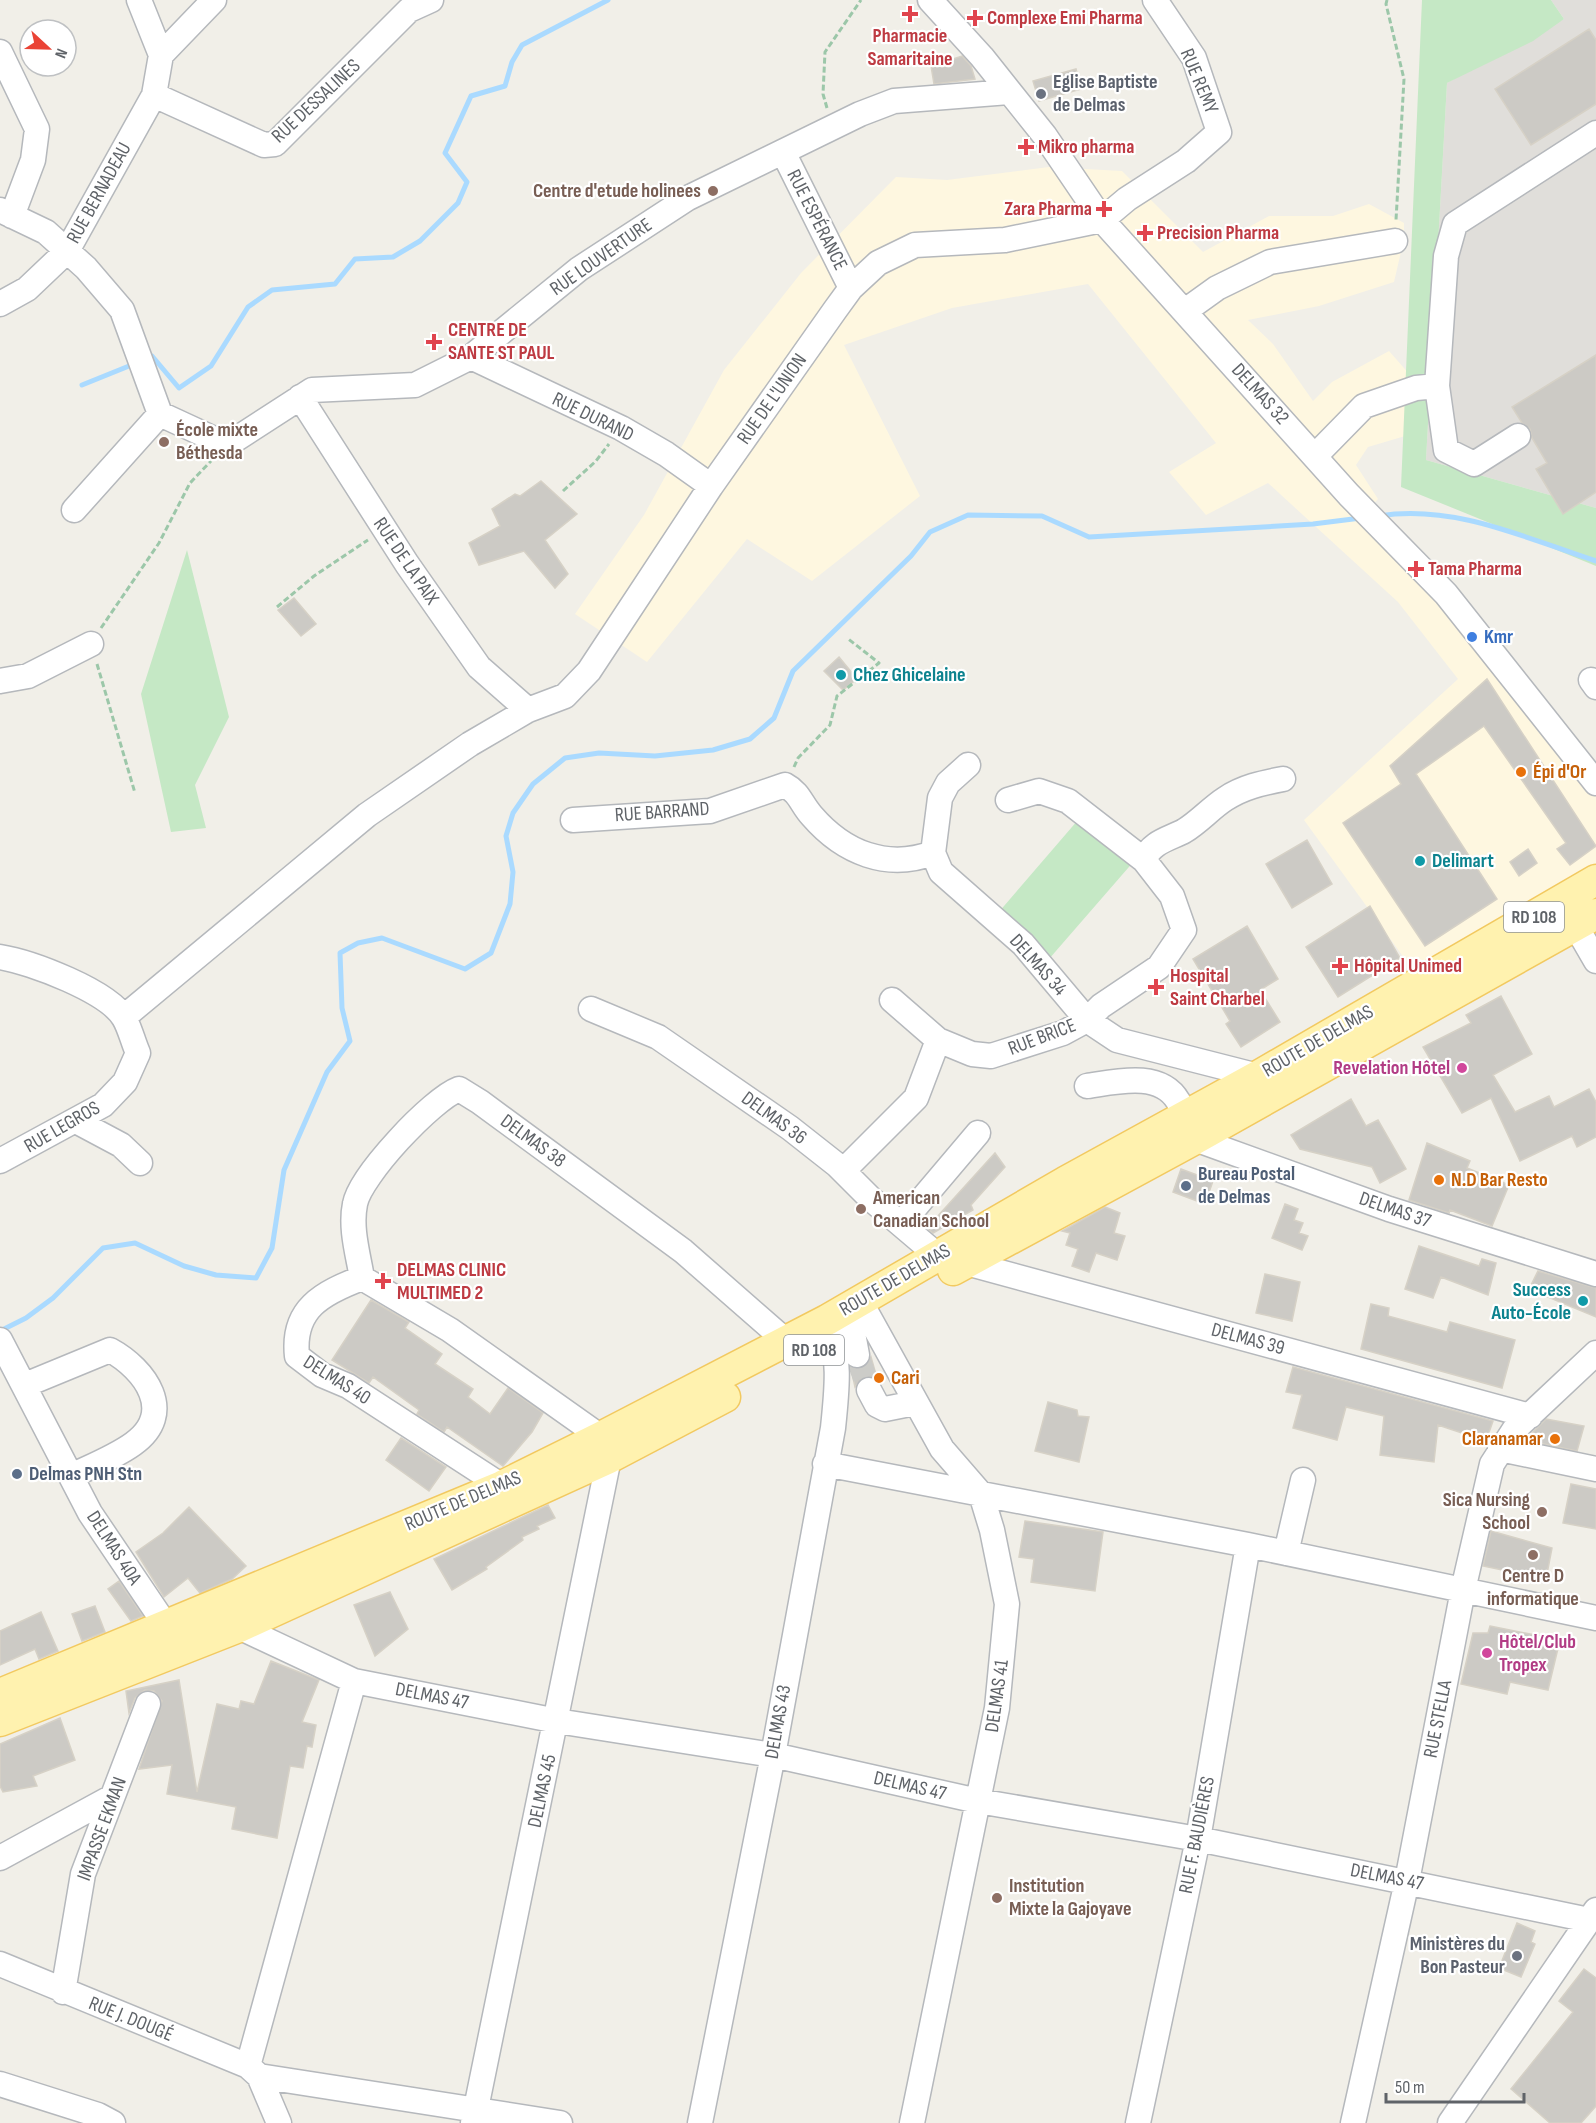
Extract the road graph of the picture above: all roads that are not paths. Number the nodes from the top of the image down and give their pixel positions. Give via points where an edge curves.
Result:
1 (140, 0) edge
2 (214, 0) edge
3 (431, 0) edge
4 (930, 0) edge
5 (1155, 0) edge
6 (0, 52) edge
7 (161, 55) junction
8 (1009, 92) junction
9 (154, 95) junction
10 (1596, 133) edge
11 (783, 152) junction
12 (6, 213) edge
13 (1102, 220) junction
14 (1395, 241) road end
15 (67, 251) junction
16 (851, 288) junction
17 (0, 304) edge
18 (1185, 311) junction
19 (471, 357) junction
20 (1437, 386) junction
21 (300, 398) junction
22 (160, 414) junction
23 (1518, 436) dead end
24 (1315, 456) junction
25 (711, 486) junction
26 (74, 510) dead end
27 (91, 644) road end
28 (0, 681) edge
29 (528, 710) junction
30 (968, 765) dead end
31 (1282, 779) dead end
32 (1596, 783) edge
33 (1008, 800) dead end
34 (573, 820) dead end
35 (933, 853) junction
36 (1144, 860) junction
37 (1596, 880) edge
38 (1578, 914) edge
39 (0, 957) edge
40 (1596, 961) edge
41 (892, 1000) dead end
42 (591, 1009) dead end
43 (124, 1017) junction
44 (1087, 1020) junction
45 (938, 1040) junction
46 (1258, 1076) junction
47 (1087, 1086) dead end
48 (76, 1121) junction
49 (1190, 1127) junction
50 (978, 1133) dead end
51 (0, 1161) edge
52 (140, 1163) dead end
53 (843, 1171) junction
54 (901, 1224) junction
55 (937, 1255) junction
56 (967, 1262) junction
57 (1596, 1274) edge
58 (362, 1278) junction
59 (850, 1327) junction
60 (0, 1340) edge
61 (787, 1342) junction
62 (1596, 1353) edge
63 (25, 1386) junction
64 (869, 1390) tunnel mouth
65 (915, 1403) junction
66 (1530, 1416) junction
67 (605, 1448) junction
68 (1500, 1449) junction
69 (825, 1464) junction
70 (1596, 1469) edge
71 (71, 1476) junction
72 (1303, 1480) dead end
73 (502, 1486) junction
74 (981, 1494) junction
75 (1248, 1545) junction
76 (1286, 1554) junction
77 (1463, 1590) junction
78 (1596, 1618) edge
79 (167, 1627) junction
80 (239, 1627) junction
81 (354, 1681) junction
82 (0, 1694) edge
83 (148, 1704) dead end
84 (557, 1720) junction
85 (0, 1721) edge
86 (773, 1755) junction
87 (112, 1797) junction
88 (978, 1801) junction
89 (1198, 1839) junction
90 (0, 1858) edge
91 (1407, 1881) junction
92 (1593, 1915) edge
93 (0, 1964) edge
94 (63, 1992) junction
95 (254, 2071) junction
96 (0, 2084) edge
97 (474, 2117) edge
98 (113, 2123) edge
99 (279, 2123) edge
100 (560, 2123) edge
101 (700, 2123) edge
102 (912, 2123) edge
103 (1138, 2123) edge
104 (1353, 2123) edge
105 (1450, 2123) edge

1 - 7 street
2 - 7 street
3 - 9 street, RUE DESSALINES via 409,10 275,144 264,145
4 - 8 street, DELMAS 32
5 - 13 street, RUE REMY via 1194,58 1219,132 1186,161
6 - 12 street via 37,129 33,160
7 - 9 street, RUE BERNADEAU
8 - 11 street, RUE LOUVERTURE via 894,102 833,126
8 - 13 street, DELMAS 32 via 1076,177
9 - 15 street, RUE BERNADEAU
10 - 20 street via 1455,224 1446,256
11 - 16 street, RUE ESPÉRANCE
11 - 19 street, RUE LOUVERTURE via 688,198 579,269
12 - 15 street via 46,232
13 - 16 street, RUE DE L'UNION via 1005,240 915,245 878,263
13 - 18 street, DELMAS 32
14 - 18 street via 1270,262 1217,288
15 - 17 street, RUE BERNADEAU via 27,289
15 - 22 street via 122,310
16 - 25 street, RUE DE L'UNION
18 - 24 street, DELMAS 32
19 - 21 street, RUE LOUVERTURE via 415,384 312,390
19 - 25 street, RUE DURAND via 621,428
20 - 23 street via 1446,450 1474,464
20 - 24 street via 1416,388 1364,406
21 - 22 street, RUE LOUVERTURE via 227,445
21 - 29 street, RUE DE LA PAIX via 479,667
22 - 26 street
24 - 32 street, DELMAS 32 via 1446,594
25 - 29 street, RUE DE L'UNION via 589,671 565,696
27 - 28 street via 28,676
29 - 43 street, RUE DE L'UNION via 470,744 367,815
30 - 35 street via 948,783 940,798
31 - 36 street via 1255,784 1226,798 1186,830 1159,843
33 - 36 street, RUE BRICE via 1040,791 1068,801
34 - 35 street, RUE BARRAND via 710,811 785,785 793,789 820,826 855,850 898,862
35 - 44 street, DELMAS 34 via 941,873 1023,944
36 - 44 street, RUE BRICE via 1172,896 1184,930 1158,967
37 - 38 main road, ROUTE DE DELMAS / RD 108
38 - 40 street
38 - 46 main road, ROUTE DE DELMAS / RD 108
38 - 49 main road, ROUTE DE DELMAS / RD 108
39 - 43 street, RUE LEGROS via 19,960 92,991
41 - 45 street, RUE BRICE
42 - 53 street, DELMAS 36 via 658,1037 790,1128
43 - 48 street, RUE LEGROS via 138,1053 125,1082 103,1105
44 - 45 street, RUE BRICE via 1063,1033 991,1056 972,1054
44 - 46 street, DELMAS 34 via 1117,1040
45 - 53 street via 915,1098
46 - 49 main road, ROUTE DE DELMAS / RD 108
47 - 49 street via 1133,1079 1157,1084 1177,1098
48 - 51 street, RUE LEGROS
48 - 52 street via 121,1145
49 - 55 main road, ROUTE DE DELMAS / RD 108
49 - 56 main road, ROUTE DE DELMAS / RD 108
49 - 57 street, DELMAS 37 via 1389,1209
50 - 54 street
53 - 54 street, DELMAS 36
54 - 55 street, DELMAS 36
55 - 56 street, DELMAS 39
55 - 59 main road, ROUTE DE DELMAS / RD 108
56 - 59 main road, ROUTE DE DELMAS / RD 108
56 - 66 street, DELMAS 39
58 - 61 street, DELMAS 38 via 354,1232 355,1203 367,1176 421,1118 450,1092 459,1089 683,1251
58 - 67 street via 450,1330
58 - 73 street, DELMAS 40 via 330,1290 301,1318 297,1356
59 - 61 main road, ROUTE DE DELMAS / RD 108
59 - 65 street, DELMAS 41
59 - 67 main road, ROUTE DE DELMAS / RD 108
59 - 69 street, DELMAS 43
60 - 63 street, DELMAS 40A
61 - 67 main road, ROUTE DE DELMAS / RD 108
62 - 66 street, RUE STELLA
63 - 71 street, DELMAS 40A
63 - 71 street via 110,1350 129,1360 149,1385 156,1403 148,1430 134,1443
64 - 65 street via 877,1405 885,1409
65 - 74 street, DELMAS 41 via 942,1449
66 - 68 street, RUE STELLA
67 - 73 main road, ROUTE DE DELMAS / RD 108
67 - 80 main road, ROUTE DE DELMAS / RD 108
67 - 84 street, DELMAS 45
68 - 70 street
68 - 77 street, RUE STELLA via 1492,1464
69 - 74 street
69 - 86 street, DELMAS 43
71 - 79 street, DELMAS 40A via 90,1512
72 - 76 street
73 - 79 main road, ROUTE DE DELMAS / RD 108
74 - 75 street
74 - 88 street, DELMAS 41 via 1007,1604 997,1708
75 - 76 street
75 - 89 street, RUE F. BAUDIÈRES
76 - 77 street
77 - 78 street
77 - 91 street, RUE STELLA
79 - 82 main road, ROUTE DE DELMAS / RD 108
80 - 81 street, DELMAS 47
80 - 85 main road, ROUTE DE DELMAS / RD 108
81 - 84 street, DELMAS 47
81 - 95 street
83 - 87 street, IMPASSE EKMAN
84 - 86 street, DELMAS 47
84 - 97 street, DELMAS 45
86 - 88 street, DELMAS 47
86 - 101 street, DELMAS 43
87 - 90 street
87 - 94 street, IMPASSE EKMAN via 82,1874
88 - 89 street, DELMAS 47
88 - 102 street, DELMAS 41
89 - 91 street, DELMAS 47
89 - 103 street, RUE F. BAUDIÈRES
91 - 92 street, DELMAS 47
91 - 104 street, RUE STELLA
92 - 105 street
93 - 94 street, RUE J. DOUGÉ
94 - 95 street, RUE J. DOUGÉ
95 - 97 street, RUE J. DOUGÉ
95 - 99 street
96 - 98 street
97 - 100 street, RUE J. DOUGÉ

